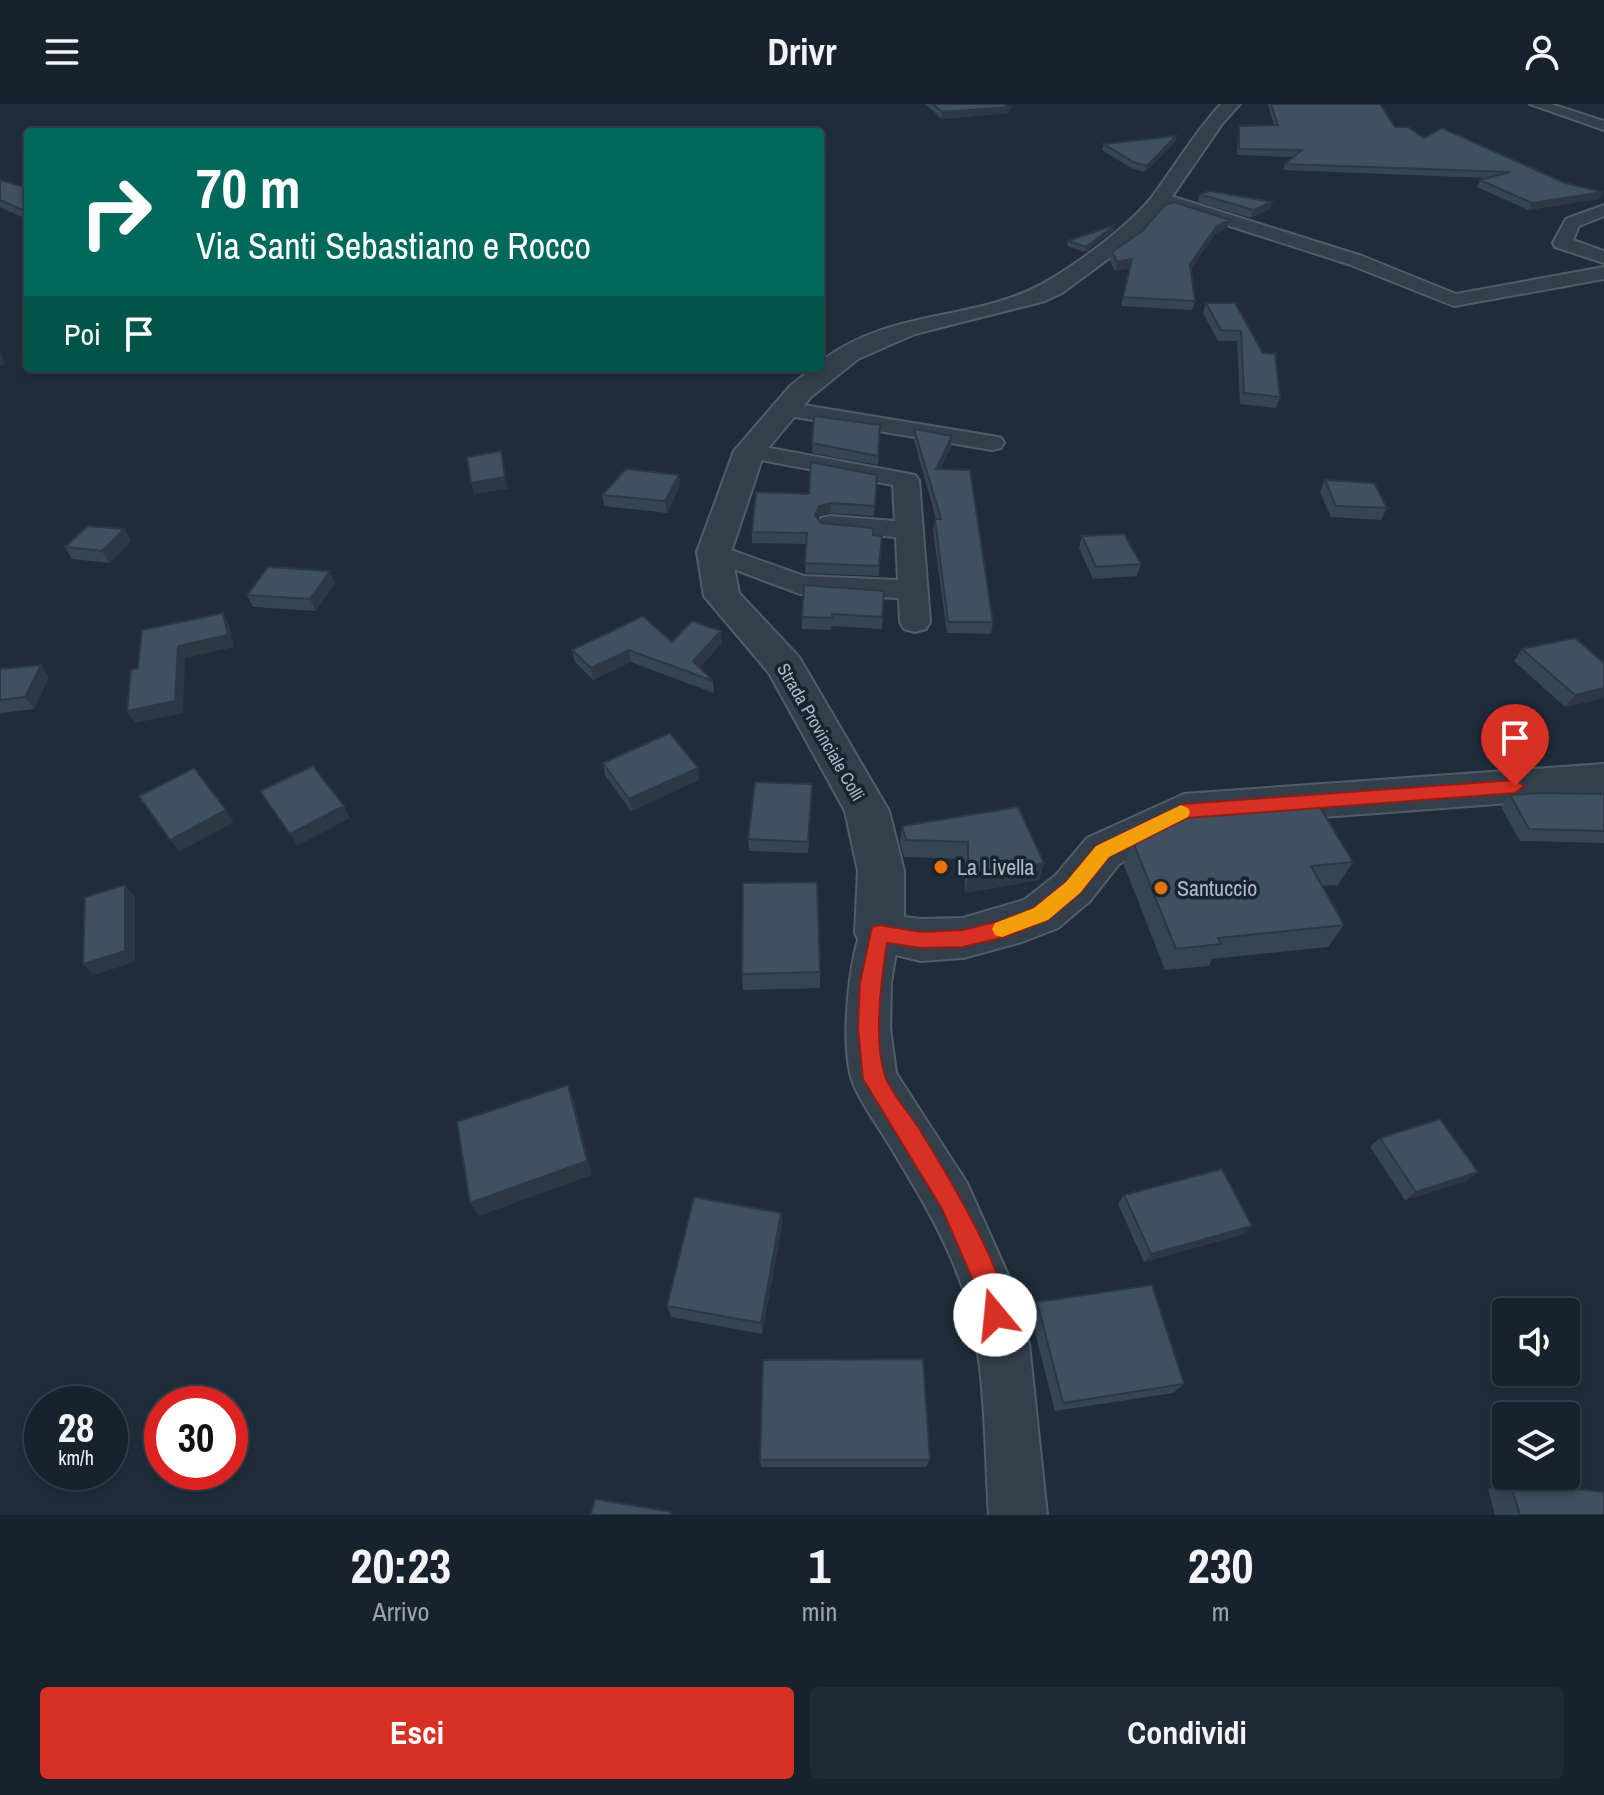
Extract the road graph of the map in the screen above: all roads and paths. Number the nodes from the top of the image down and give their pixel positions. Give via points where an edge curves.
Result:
1 (1231, 104) edge
2 (1537, 104) edge
3 (1604, 126) edge
4 (1161, 198) junction
5 (1604, 210) edge
6 (1604, 257) edge
7 (1604, 273) edge
8 (785, 409) junction
9 (992, 443) dead end
10 (749, 451) junction
11 (831, 524) edge
12 (909, 530) junction
13 (714, 552) junction
14 (912, 590) junction
15 (915, 622) dead end
16 (1604, 780) edge
17 (879, 933) junction
18 (1018, 1515) edge

1 - 4 street, Strada Provinciale Colli
2 - 3 street
4 - 7 street via 1355,260 1454,300
4 - 8 street, Strada Provinciale Colli via 1130,232 1053,288 988,310 907,328 849,353
5 - 6 street via 1572,223 1562,243
8 - 9 street
8 - 10 street, Strada Provinciale Colli
10 - 12 street via 906,480
10 - 13 street, Strada Provinciale Colli
11 - 12 street
12 - 14 street
13 - 14 street via 800,585
13 - 17 street, Strada Provinciale Colli via 722,596 785,666 867,811 881,871
14 - 15 street
16 - 17 street via 1184,811 1103,851 1073,888 1029,919 963,938 921,940
17 - 18 street via 870,983 874,1079 950,1200 988,1286 1003,1344

